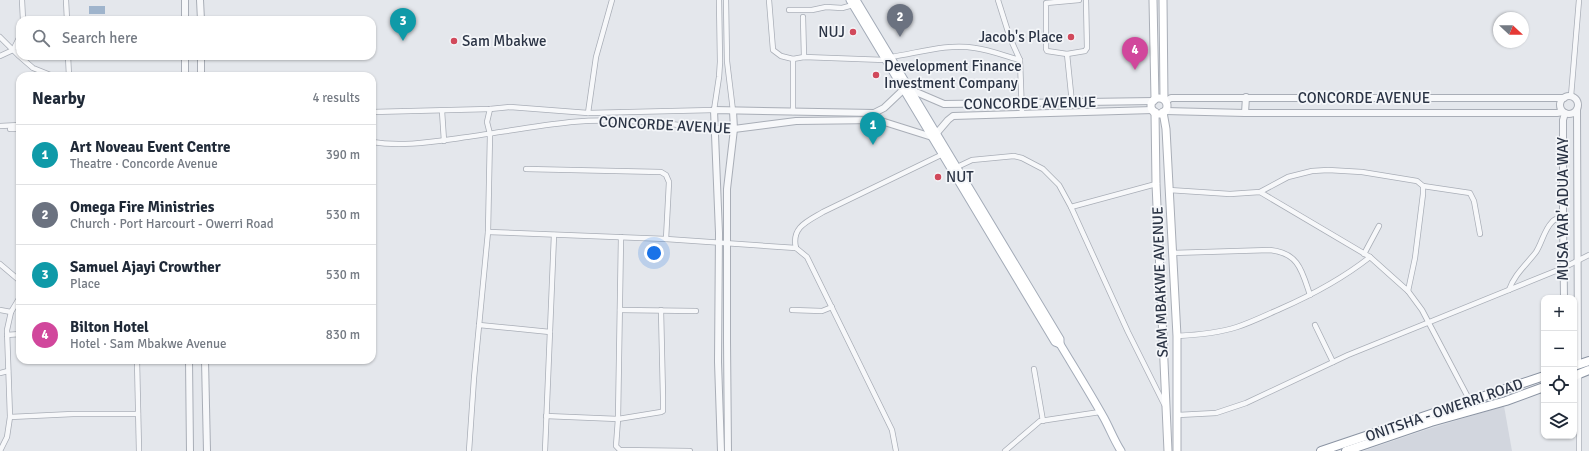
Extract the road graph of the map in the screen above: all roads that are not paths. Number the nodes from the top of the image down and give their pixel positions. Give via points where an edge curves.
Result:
1 (22, 0) edge
2 (66, 0) edge
3 (185, 0) edge
4 (612, 0) edge
5 (719, 0) edge
6 (726, 0) edge
7 (769, 0) edge
8 (998, 0) edge
9 (1079, 0) edge
10 (1086, 0) edge
11 (1153, 0) edge
12 (1163, 0) edge
13 (1579, 0) edge
14 (200, 1) edge
15 (853, 2) edge
16 (789, 10) dead end
17 (23, 16) edge
18 (67, 16) edge
19 (185, 16) edge
20 (201, 16) edge
21 (803, 17) dead end
22 (0, 37) edge
23 (16, 44) edge
24 (13, 50) junction
25 (16, 53) edge
26 (1067, 54) junction
27 (0, 56) edge
28 (804, 56) junction
29 (793, 59) junction
30 (888, 59) junction
31 (24, 60) edge
32 (68, 60) edge
33 (185, 60) edge
34 (201, 60) edge
35 (1020, 60) junction
36 (43, 72) edge
37 (69, 72) edge
38 (185, 72) edge
39 (201, 72) edge
40 (906, 89) junction
41 (1571, 96) junction
42 (1246, 97) junction
43 (1564, 98) junction
44 (1154, 100) junction
45 (1165, 100) junction
46 (1021, 103) junction
47 (1072, 103) junction
48 (490, 110) junction
49 (714, 110) junction
50 (1577, 110) junction
51 (442, 111) junction
52 (733, 111) junction
53 (1154, 111) junction
54 (376, 112) edge
55 (793, 112) junction
56 (1164, 112) junction
57 (588, 113) junction
58 (1245, 113) junction
59 (1562, 113) junction
60 (1022, 114) junction
61 (16, 125) edge
62 (0, 127) edge
63 (16, 129) edge
64 (714, 129) junction
65 (734, 129) junction
66 (490, 134) junction
67 (934, 136) junction
68 (444, 140) junction
69 (376, 142) edge
70 (943, 154) junction
71 (954, 168) junction
72 (526, 169) dead end
73 (1156, 184) junction
74 (1423, 186) junction
75 (1169, 190) junction
76 (1260, 192) junction
77 (1071, 207) junction
78 (1563, 217) junction
79 (1379, 226) dead end
80 (488, 232) junction
81 (1480, 234) dead end
82 (554, 235) junction
83 (621, 237) junction
84 (666, 238) junction
85 (719, 242) junction
86 (726, 244) junction
87 (796, 248) junction
88 (1172, 253) junction
89 (1364, 254) junction
90 (1589, 255) edge
91 (1370, 257) junction
92 (1577, 262) junction
93 (0, 264) edge
94 (1563, 268) junction
95 (16, 278) edge
96 (1508, 290) junction
97 (1408, 291) junction
98 (1310, 295) junction
99 (1564, 295) edge
100 (16, 304) edge
101 (832, 307) junction
102 (0, 310) edge
103 (620, 310) junction
104 (661, 310) junction
105 (792, 310) dead end
106 (696, 311) dead end
107 (11, 312) junction
108 (1428, 322) junction
109 (479, 325) junction
110 (1316, 325) dead end
111 (550, 332) junction
112 (16, 334) edge
113 (7, 335) junction
114 (1177, 336) junction
115 (1589, 361) edge
116 (1333, 362) junction
117 (137, 364) edge
118 (189, 364) edge
119 (205, 364) edge
120 (1576, 367) edge
121 (1034, 369) dead end
122 (1577, 369) edge
123 (1577, 370) edge
124 (8, 371) junction
125 (1588, 371) edge
126 (0, 373) edge
127 (1541, 377) edge
128 (1541, 388) edge
129 (1577, 397) edge
130 (1470, 401) junction
131 (1165, 405) junction
132 (1472, 410) junction
133 (1100, 412) junction
134 (138, 414) junction
135 (1178, 415) junction
136 (546, 416) junction
137 (10, 417) junction
138 (618, 419) junction
139 (1043, 421) junction
140 (1108, 425) junction
141 (0, 451) edge
142 (138, 451) edge
143 (190, 451) edge
144 (206, 451) edge
145 (469, 451) edge
146 (545, 451) edge
147 (671, 451) edge
148 (690, 451) edge
149 (721, 451) edge
150 (728, 451) edge
151 (896, 451) edge
152 (1005, 451) edge
153 (1121, 451) edge
154 (1127, 451) edge
155 (1168, 451) edge
156 (1178, 451) edge
157 (1321, 451) edge
158 (1346, 451) edge
159 (1579, 451) edge

1 - 17 street
2 - 18 street
3 - 19 street
4 - 57 street via 596,57
5 - 49 street via 720,62
6 - 52 street via 727,61
7 - 29 street via 773,50 781,56
8 - 35 street
9 - 26 street via 1046,3 1046,49 1052,53
10 - 26 street via 1087,48 1085,52
11 - 44 main road
12 - 45 main road
13 - 41 street
14 - 20 street
15 - 16 street via 842,8
15 - 30 main road
21 - 28 street
22 - 24 street
23 - 24 street
24 - 25 street
24 - 27 street
26 - 47 street
28 - 29 street
28 - 30 street
29 - 55 street
30 - 35 street via 944,48 964,47
30 - 40 main road
31 - 36 street
32 - 37 street
33 - 38 street
34 - 39 street
35 - 46 street
40 - 46 street, CONCORDE AVENUE via 942,104
40 - 55 street, CONCORDE AVENUE via 884,108 874,112
40 - 67 main road
41 - 43 street
41 - 50 street via 1576,98
42 - 43 street, CONCORDE AVENUE
42 - 45 street, CONCORDE AVENUE
42 - 58 street
43 - 59 street via 1560,105
44 - 45 main road
44 - 47 street, CONCORDE AVENUE
44 - 53 main road
45 - 56 main road via 1167,105
46 - 47 street, CONCORDE AVENUE
46 - 60 street
48 - 51 street, CONCORDE AVENUE
48 - 57 street, CONCORDE AVENUE via 510,107
48 - 66 street via 487,122
49 - 52 street, CONCORDE AVENUE
49 - 57 street, CONCORDE AVENUE
49 - 64 street
50 - 59 street via 1570,114
50 - 92 street, MUSA YAR' ADUA WAY
51 - 54 street, CONCORDE AVENUE
51 - 68 street
52 - 55 street, CONCORDE AVENUE
52 - 65 street
53 - 56 main road
53 - 60 street, CONCORDE AVENUE
53 - 73 main road, SAM MBAKWE AVENUE
56 - 58 street, CONCORDE AVENUE
56 - 75 main road, SAM MBAKWE AVENUE
58 - 59 street, CONCORDE AVENUE
59 - 78 street, MUSA YAR' ADUA WAY
60 - 67 street, CONCORDE AVENUE via 953,116
61 - 62 street
62 - 63 street
64 - 65 street, CONCORDE AVENUE
64 - 66 street, CONCORDE AVENUE via 665,122 611,120 572,122
64 - 85 street
65 - 67 street, CONCORDE AVENUE via 796,121 878,120
65 - 86 street via 727,189
66 - 68 street, CONCORDE AVENUE
66 - 80 street
67 - 70 main road
67 - 71 main road
68 - 69 street, CONCORDE AVENUE via 400,145
70 - 71 main road
70 - 87 street via 808,221 797,230
71 - 77 street via 972,160 1014,156 1022,158 1043,169 1059,185
71 - 133 main road via 1051,328 1055,342 1060,344
72 - 84 street via 661,172 666,175 669,182
73 - 77 street
73 - 131 main road, SAM MBAKWE AVENUE
74 - 76 street via 1411,180 1362,172 1328,170 1288,177
74 - 81 street via 1470,193
74 - 97 street via 1415,258
75 - 76 street via 1230,194
75 - 88 main road, SAM MBAKWE AVENUE
76 - 89 street
77 - 131 street via 1128,332
78 - 94 street, MUSA YAR' ADUA WAY
78 - 96 street via 1553,220 1548,226 1536,252 1512,281
79 - 89 street
80 - 82 street
80 - 109 street
82 - 83 street
82 - 111 street
83 - 84 street
83 - 103 street
84 - 85 street
85 - 86 street
85 - 149 street via 718,362
86 - 87 street
86 - 150 street
87 - 101 street via 807,257
88 - 98 street via 1270,250 1283,252 1298,263
88 - 114 main road, SAM MBAKWE AVENUE
89 - 91 street
90 - 92 street
91 - 97 street
91 - 98 street via 1347,275
92 - 94 street
92 - 120 street, MUSA YAR' ADUA WAY
93 - 95 street
94 - 96 street
94 - 99 street, MUSA YAR' ADUA WAY
96 - 108 street
97 - 108 street
98 - 114 street via 1238,327 1199,335
100 - 107 street
101 - 105 street via 822,311
101 - 151 street via 892,430
102 - 107 street
103 - 104 street
103 - 138 street
104 - 106 street
104 - 138 street via 663,411
107 - 113 street
108 - 116 street
108 - 130 street
109 - 111 street
109 - 145 street
110 - 116 street
111 - 136 street
112 - 113 street
113 - 124 street
114 - 135 main road, SAM MBAKWE AVENUE
115 - 122 highway
116 - 135 street via 1225,411 1206,415
117 - 134 street
118 - 143 street
119 - 144 street
121 - 139 street
123 - 125 highway
124 - 126 street
124 - 137 street
127 - 130 highway, ONITSHA - OWERRI ROAD
128 - 132 highway, ONITSHA - OWERRI ROAD
129 - 159 street
130 - 132 street
130 - 157 highway, ONITSHA - OWERRI ROAD
131 - 155 main road, SAM MBAKWE AVENUE
132 - 158 highway, ONITSHA - OWERRI ROAD
133 - 139 street
133 - 140 main road
134 - 137 street
134 - 142 street
135 - 156 main road, SAM MBAKWE AVENUE
136 - 138 street
136 - 146 street
137 - 141 street via 7,437
138 - 147 street via 616,446 620,450
139 - 152 street
140 - 153 main road
140 - 154 main road
147 - 148 street

